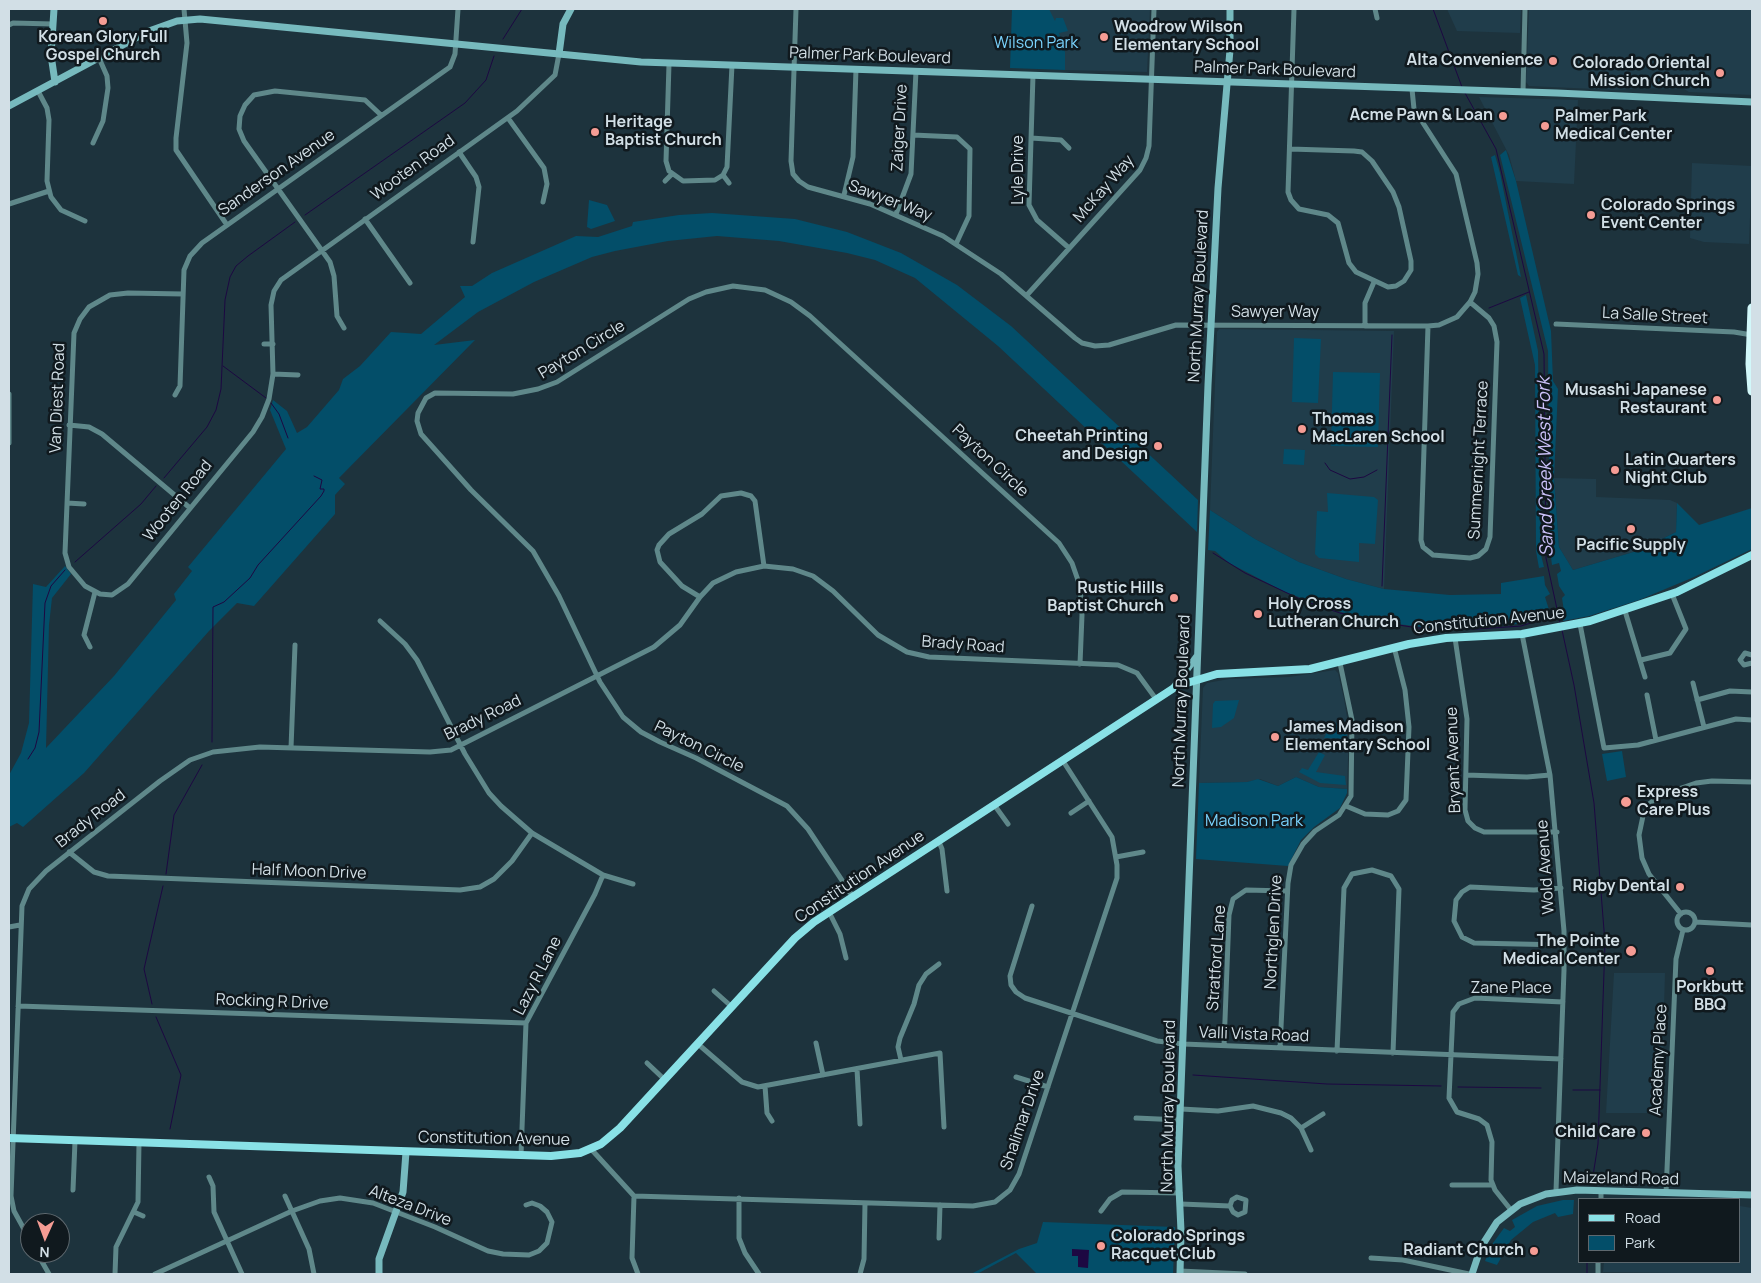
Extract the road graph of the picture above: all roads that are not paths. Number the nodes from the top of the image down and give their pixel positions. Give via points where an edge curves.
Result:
1 (54, 9) edge
2 (184, 9) edge
3 (458, 9) edge
4 (571, 9) edge
5 (796, 9) edge
6 (1154, 9) edge
7 (1230, 9) edge
8 (1294, 9) edge
9 (1375, 9) edge
10 (1525, 9) edge
11 (1377, 18) dead end
12 (185, 20) junction
13 (53, 24) junction
14 (9, 25) edge
15 (457, 44) junction
16 (559, 54) junction
17 (99, 58) junction
18 (669, 64) junction
19 (732, 65) junction
20 (794, 68) junction
21 (856, 70) junction
22 (916, 71) junction
23 (1033, 75) junction
24 (1151, 80) junction
25 (55, 82) junction
26 (1227, 82) junction
27 (1292, 84) junction
28 (1412, 89) junction
29 (38, 91) junction
30 (1522, 92) junction
31 (1752, 102) edge
32 (9, 106) edge
33 (381, 116) junction
34 (508, 118) junction
35 (913, 135) junction
36 (1031, 138) junction
37 (93, 143) dead end
38 (1069, 148) dead end
39 (1290, 149) junction
40 (459, 152) junction
41 (672, 174) junction
42 (723, 175) junction
43 (665, 181) dead end
44 (729, 182) dead end
45 (278, 188) junction
46 (49, 191) junction
47 (844, 195) junction
48 (543, 202) dead end
49 (9, 204) edge
50 (896, 214) junction
51 (365, 219) junction
52 (85, 220) dead end
53 (227, 225) junction
54 (472, 242) dead end
55 (956, 244) junction
56 (1069, 248) junction
57 (321, 249) junction
58 (1374, 282) junction
59 (410, 283) dead end
60 (183, 294) junction
61 (1027, 295) junction
62 (1470, 302) junction
63 (1752, 308) edge
64 (1556, 324) dead end
65 (1212, 325) junction
66 (1365, 326) junction
67 (1428, 326) junction
68 (344, 328) dead end
69 (1752, 335) edge
70 (264, 344) dead end
71 (273, 344) junction
72 (273, 374) junction
73 (298, 375) dead end
74 (1752, 391) edge
75 (9, 394) edge
76 (175, 395) dead end
77 (70, 425) junction
78 (9, 443) edge
79 (67, 503) junction
80 (84, 504) dead end
81 (190, 508) junction
82 (1752, 556) edge
83 (764, 566) junction
84 (95, 592) junction
85 (1672, 594) junction
86 (700, 597) junction
87 (1625, 611) junction
88 (380, 622) dead end
89 (1576, 624) junction
90 (1522, 634) junction
91 (1455, 638) junction
92 (295, 645) dead end
93 (90, 647) dead end
94 (1394, 647) junction
95 (1638, 650) junction
96 (1632, 652) dead end
97 (1752, 655) edge
98 (1198, 656) junction
99 (1641, 660) junction
100 (1340, 663) junction
101 (1080, 664) junction
102 (1752, 664) edge
103 (597, 674) junction
104 (1645, 677) dead end
105 (1197, 679) junction
106 (1692, 683) dead end
107 (1172, 689) junction
108 (1752, 692) edge
109 (1647, 695) dead end
110 (1156, 699) junction
111 (1697, 700) junction
112 (1752, 720) edge
113 (1704, 728) junction
114 (1656, 740) junction
115 (461, 746) junction
116 (291, 748) junction
117 (1063, 761) junction
118 (1550, 774) junction
119 (1466, 775) junction
120 (1752, 782) edge
121 (1089, 801) junction
122 (995, 806) junction
123 (1346, 806) junction
124 (1071, 812) dead end
125 (1008, 824) dead end
126 (1556, 832) junction
127 (532, 833) junction
128 (939, 842) junction
129 (69, 852) junction
130 (1143, 852) dead end
131 (1116, 857) junction
132 (603, 875) junction
133 (633, 884) dead end
134 (1561, 888) junction
135 (947, 891) dead end
136 (1287, 891) junction
137 (853, 897) junction
138 (1032, 906) dead end
139 (829, 912) junction
140 (1681, 914) junction
141 (1695, 922) junction
142 (20, 925) junction
143 (1752, 925) edge
144 (9, 926) edge
145 (1683, 930) junction
146 (1564, 945) junction
147 (846, 958) dead end
148 (939, 964) dead end
149 (714, 991) dead end
150 (1563, 1002) junction
151 (18, 1006) junction
152 (732, 1007) junction
153 (1073, 1014) junction
154 (526, 1023) junction
155 (816, 1043) dead end
156 (698, 1044) junction
157 (1183, 1044) junction
158 (1224, 1046) junction
159 (1280, 1048) junction
160 (1337, 1051) junction
161 (1393, 1053) junction
162 (1451, 1055) junction
163 (1561, 1059) junction
164 (901, 1060) junction
165 (646, 1063) dead end
166 (857, 1069) junction
167 (822, 1075) junction
168 (1016, 1077) dead end
169 (665, 1080) junction
170 (765, 1086) junction
171 (1048, 1087) junction
172 (1181, 1109) junction
173 (1323, 1114) dead end
174 (1136, 1118) dead end
175 (1180, 1120) junction
176 (772, 1121) dead end
177 (860, 1124) dead end
178 (944, 1127) dead end
179 (1301, 1128) junction
180 (11, 1139) edge
181 (75, 1141) junction
182 (140, 1143) junction
183 (591, 1149) junction
184 (1311, 1150) dead end
185 (406, 1152) junction
186 (521, 1155) junction
187 (209, 1176) dead end
188 (1452, 1185) dead end
189 (1492, 1186) junction
190 (73, 1190) dead end
191 (1556, 1191) junction
192 (1601, 1191) junction
193 (1666, 1193) junction
194 (1180, 1194) junction
195 (1752, 1195) edge
196 (285, 1196) dead end
197 (634, 1196) junction
198 (739, 1198) junction
199 (1601, 1198) edge
200 (865, 1202) junction
201 (1181, 1204) junction
202 (526, 1205) dead end
203 (940, 1205) junction
204 (1230, 1206) dead end
205 (1511, 1210) junction
206 (292, 1211) junction
207 (1101, 1211) dead end
208 (134, 1212) junction
209 (396, 1212) junction
210 (143, 1216) dead end
211 (20, 1220) edge
212 (939, 1238) dead end
213 (228, 1242) junction
214 (1371, 1258) dead end
215 (43, 1263) edge
216 (168, 1272) edge
217 (1180, 1273) edge
218 (49, 1274) edge
219 (115, 1274) edge
220 (155, 1274) edge
221 (242, 1274) edge
222 (314, 1274) edge
223 (379, 1274) edge
224 (638, 1274) edge
225 (759, 1274) edge
226 (860, 1274) edge
227 (1246, 1274) edge
228 (1470, 1274) edge

1 - 13 main road
2 - 12 street
3 - 15 street, Sanderson Avenue
4 - 16 main road, Wooten Road via 564,24
5 - 20 street, Sawyer Way
6 - 24 street, McKay Way
7 - 26 main road, North Murray Boulevard
8 - 27 street
9 - 11 street
10 - 30 street
12 - 15 main road, Palmer Park Boulevard via 215,20
12 - 17 main road, Palmer Park Boulevard via 149,31
12 - 53 street via 187,50 176,150
13 - 14 street
13 - 25 main road
15 - 16 main road, Palmer Park Boulevard
15 - 33 street, Sanderson Avenue via 450,67
16 - 18 main road, Palmer Park Boulevard
16 - 34 street, Wooten Road via 552,79
17 - 25 main road, Palmer Park Boulevard
17 - 37 street via 108,88 103,122
18 - 19 main road, Palmer Park Boulevard
18 - 41 street via 666,161
19 - 20 main road, Palmer Park Boulevard
19 - 42 street via 728,162
20 - 21 main road, Palmer Park Boulevard
20 - 47 street, Sawyer Way via 793,174 804,185
21 - 22 main road, Palmer Park Boulevard
21 - 47 street via 853,157
22 - 23 main road, Palmer Park Boulevard
22 - 35 street, Zaiger Drive
23 - 24 main road, Palmer Park Boulevard
23 - 36 street, Lyle Drive
24 - 26 main road, Palmer Park Boulevard
24 - 56 street, McKay Way via 1146,158 1140,170
25 - 29 main road, Palmer Park Boulevard
26 - 27 main road, Palmer Park Boulevard
26 - 65 main road, North Murray Boulevard via 1217,196
27 - 28 main road, Palmer Park Boulevard
27 - 39 street
28 - 30 main road, Palmer Park Boulevard
28 - 62 street, Sawyer Way via 1414,109 1452,165 1460,186 1478,274
29 - 32 main road, Palmer Park Boulevard
29 - 46 street via 49,120
30 - 31 main road, Palmer Park Boulevard
33 - 45 street, Sanderson Avenue
33 - 45 street via 370,103 359,99 275,91 254,96 242,110 240,129 244,141
34 - 40 street, Wooten Road
34 - 48 street via 544,168 547,184
35 - 50 street, Zaiger Drive via 910,174
35 - 55 street via 957,137 970,149 969,216
36 - 38 street via 1060,140
36 - 56 street, Lyle Drive via 1028,197 1031,210 1037,220
39 - 58 street via 1288,192 1291,200 1299,209 1334,218 1350,267
39 - 58 street via 1362,152 1393,192 1411,270 1396,286
40 - 51 street, Wooten Road
40 - 54 street via 479,187
41 - 42 street via 679,180 698,181 714,180
41 - 43 street
42 - 44 street
45 - 53 street, Sanderson Avenue
45 - 57 street
46 - 49 street
46 - 52 street via 57,206
47 - 50 street, Sawyer Way
50 - 55 street, Sawyer Way
51 - 57 street, Wooten Road
51 - 59 street
53 - 60 street, Sanderson Avenue via 190,256 184,270
55 - 61 street, Sawyer Way via 983,260
56 - 61 street, McKay Way
57 - 68 street via 331,266 337,316
57 - 71 street, Wooten Road via 287,274 274,291 271,305
58 - 66 street via 1365,303
60 - 76 street, Sanderson Avenue via 180,386
60 - 77 street, Van Diest Road via 119,293 102,298 84,313 76,326 73,341
61 - 65 street, Sawyer Way via 1074,338 1095,346 1109,345 1168,326
62 - 67 street, Sawyer Way via 1457,317
62 - 67 street, Summernight Terrace via 1489,318 1498,342 1489,541 1483,552 1470,558 1433,556 1423,548 1421,540
63 - 69 highway
64 - 69 street, La Salle Street
65 - 66 street, Sawyer Way
65 - 98 main road, North Murray Boulevard
66 - 67 street, Sawyer Way
69 - 74 highway
70 - 71 street
71 - 72 street, Wooten Road
72 - 73 street
72 - 81 street, Wooten Road via 266,409 258,424
75 - 78 street
77 - 79 street, Van Diest Road
77 - 81 street via 89,427 102,434
79 - 80 street
79 - 84 street, Van Diest Road via 66,560 85,586
81 - 84 street, Wooten Road via 128,584 112,595
82 - 85 main road, Constitution Avenue
83 - 86 street, Brady Road via 725,576
83 - 86 street via 755,501 747,493 721,496 702,514 669,534 657,550 660,562 682,586
83 - 101 street, Brady Road via 793,568 813,576 878,635 907,652 929,657
84 - 93 street via 84,635
85 - 87 main road, Constitution Avenue
85 - 99 street via 1686,629 1670,654
86 - 103 street, Brady Road via 680,625 665,639
87 - 89 main road, Constitution Avenue
87 - 95 street
88 - 115 street via 405,644 417,660
89 - 90 main road, Constitution Avenue
89 - 114 street via 1604,748
90 - 91 main road, Constitution Avenue
90 - 118 street, Wold Avenue
91 - 94 main road, Constitution Avenue
91 - 119 street, Bryant Avenue via 1467,719
92 - 116 street
94 - 100 main road, Constitution Avenue
94 - 123 street via 1405,690 1409,727 1406,800 1398,811 1388,815 1365,814
95 - 96 street
95 - 99 street
97 - 102 street via 1745,653 1740,660 1744,665
98 - 105 main road, North Murray Boulevard
98 - 107 main road
99 - 104 street
100 - 105 main road, Constitution Avenue via 1298,671 1227,673
100 - 123 street via 1351,711 1353,740 1351,791
101 - 103 street, Payton Circle via 1080,586 1072,563 1059,543 810,316 778,295 744,286 721,288 689,299 549,386 513,394 435,393 420,407 418,428 425,441 536,556
101 - 110 street, Brady Road via 1131,669
103 - 115 street, Brady Road
103 - 137 street, Payton Circle via 623,718 641,732 759,790 793,811
105 - 107 main road, Constitution Avenue
105 - 157 main road, North Murray Boulevard
106 - 111 street
107 - 110 main road, Constitution Avenue
108 - 111 street via 1730,691
109 - 114 street
110 - 117 main road, Constitution Avenue
111 - 113 street
112 - 113 street via 1736,719
113 - 114 street
115 - 116 street, Brady Road via 430,752
115 - 127 street via 489,793
116 - 129 street, Brady Road via 226,749 190,760
117 - 121 street, Shalimar Drive
117 - 122 main road, Constitution Avenue
118 - 119 street via 1528,778
118 - 126 street, Wold Avenue
119 - 126 street, Bryant Avenue via 1466,816 1475,828 1484,832
120 - 140 street via 1696,783 1661,794 1649,804 1639,835 1642,858 1649,874
121 - 124 street
121 - 131 street, Shalimar Drive via 1112,837
122 - 125 street
122 - 128 main road, Constitution Avenue
123 - 136 street, Northglen Drive via 1340,815 1315,831 1303,844 1291,865
126 - 134 street, Wold Avenue
127 - 129 street, Half Moon Drive via 494,879 480,887 460,890 108,876 94,872
127 - 132 street
128 - 135 street
128 - 137 main road, Constitution Avenue
129 - 142 street, Brady Road via 29,889 22,906
130 - 131 street
131 - 153 street, Shalimar Drive via 1116,885
132 - 133 street
132 - 154 street, Lazy R Lane
134 - 146 street, Wold Avenue
134 - 146 street via 1470,888 1456,900 1454,921 1458,933 1474,942
136 - 158 street, Stratford Lane via 1246,890 1232,899
136 - 159 street, Northglen Drive
137 - 139 main road, Constitution Avenue
138 - 153 street, Valli Vista Road via 1010,972 1011,985 1025,998
139 - 147 street via 840,934
139 - 152 main road, Constitution Avenue via 795,938
140 - 141 street via 1691,914
140 - 145 street via 1677,923
141 - 143 street
141 - 145 street via 1690,930
142 - 144 street
142 - 151 street, Brady Road
145 - 193 street, Academy Place via 1676,959
146 - 150 street, Wold Avenue
148 - 164 street via 926,974 919,985 900,1038
149 - 152 street
150 - 162 street, Zane Place via 1476,998 1464,1001 1453,1012
150 - 163 street, Wold Avenue
151 - 154 street, Rocking R Drive
151 - 180 street, Brady Road
152 - 156 main road, Constitution Avenue
153 - 157 street, Valli Vista Road via 1157,1041
153 - 171 street, Shalimar Drive
154 - 186 street, Lazy R Lane
155 - 167 street
156 - 169 main road, Constitution Avenue
156 - 170 street via 742,1082 753,1087
157 - 158 street, Valli Vista Road
157 - 172 main road, North Murray Boulevard
158 - 159 street, Valli Vista Road
159 - 160 street, Valli Vista Road
160 - 161 street, Valli Vista Road
160 - 161 street via 1344,888 1352,874 1372,870 1388,873 1399,889
161 - 162 street, Valli Vista Road
162 - 163 street, Valli Vista Road
162 - 189 street, Zane Place via 1451,1104 1461,1114 1483,1121 1490,1131
163 - 191 street, Wold Avenue
164 - 166 street
164 - 178 street via 940,1052
165 - 169 street
166 - 167 street
166 - 177 street
167 - 170 street
168 - 171 street
169 - 183 main road, Constitution Avenue via 620,1128
170 - 176 street via 767,1113
171 - 203 street, Shalimar Drive via 1019,1174 1010,1190 995,1202 981,1206
172 - 175 main road, North Murray Boulevard
172 - 179 street via 1218,1111 1258,1106 1287,1116
173 - 179 street
174 - 175 street
175 - 194 main road, North Murray Boulevard
179 - 184 street
180 - 181 main road, Constitution Avenue
180 - 211 street, Brady Road via 12,1204
181 - 182 main road, Constitution Avenue
181 - 190 street
182 - 185 main road, Constitution Avenue
182 - 208 street via 138,1196
183 - 186 main road, Constitution Avenue via 561,1156
183 - 197 street
185 - 186 main road, Constitution Avenue
185 - 209 main road via 405,1184
187 - 213 street via 213,1186 214,1212
188 - 189 street
189 - 205 street
191 - 192 main road, Maizeland Road
191 - 205 main road, Maizeland Road
192 - 193 main road, Maizeland Road
192 - 199 street
193 - 195 main road, Maizeland Road
194 - 201 main road, North Murray Boulevard
194 - 207 street via 1122,1192
196 - 206 street
197 - 198 street, Shalimar Drive
197 - 224 street via 632,1258
198 - 200 street, Shalimar Drive
198 - 225 street via 739,1238
200 - 203 street, Shalimar Drive
200 - 226 street via 864,1259
201 - 204 street
201 - 217 main road, North Murray Boulevard
202 - 209 street, Alteza Drive via 532,1203 544,1209 552,1228 550,1239 543,1248 534,1254 523,1255 482,1249
203 - 212 street
205 - 228 main road, Maizeland Road via 1485,1239
206 - 209 street, Alteza Drive via 340,1198 366,1201
206 - 213 street, Alteza Drive
206 - 222 street via 309,1249
208 - 210 street
208 - 219 street via 115,1251
209 - 223 main road via 378,1259
213 - 216 street, Alteza Drive
213 - 221 street
214 - 228 street via 1403,1260
215 - 218 street
216 - 220 street, Alteza Drive
217 - 227 street

